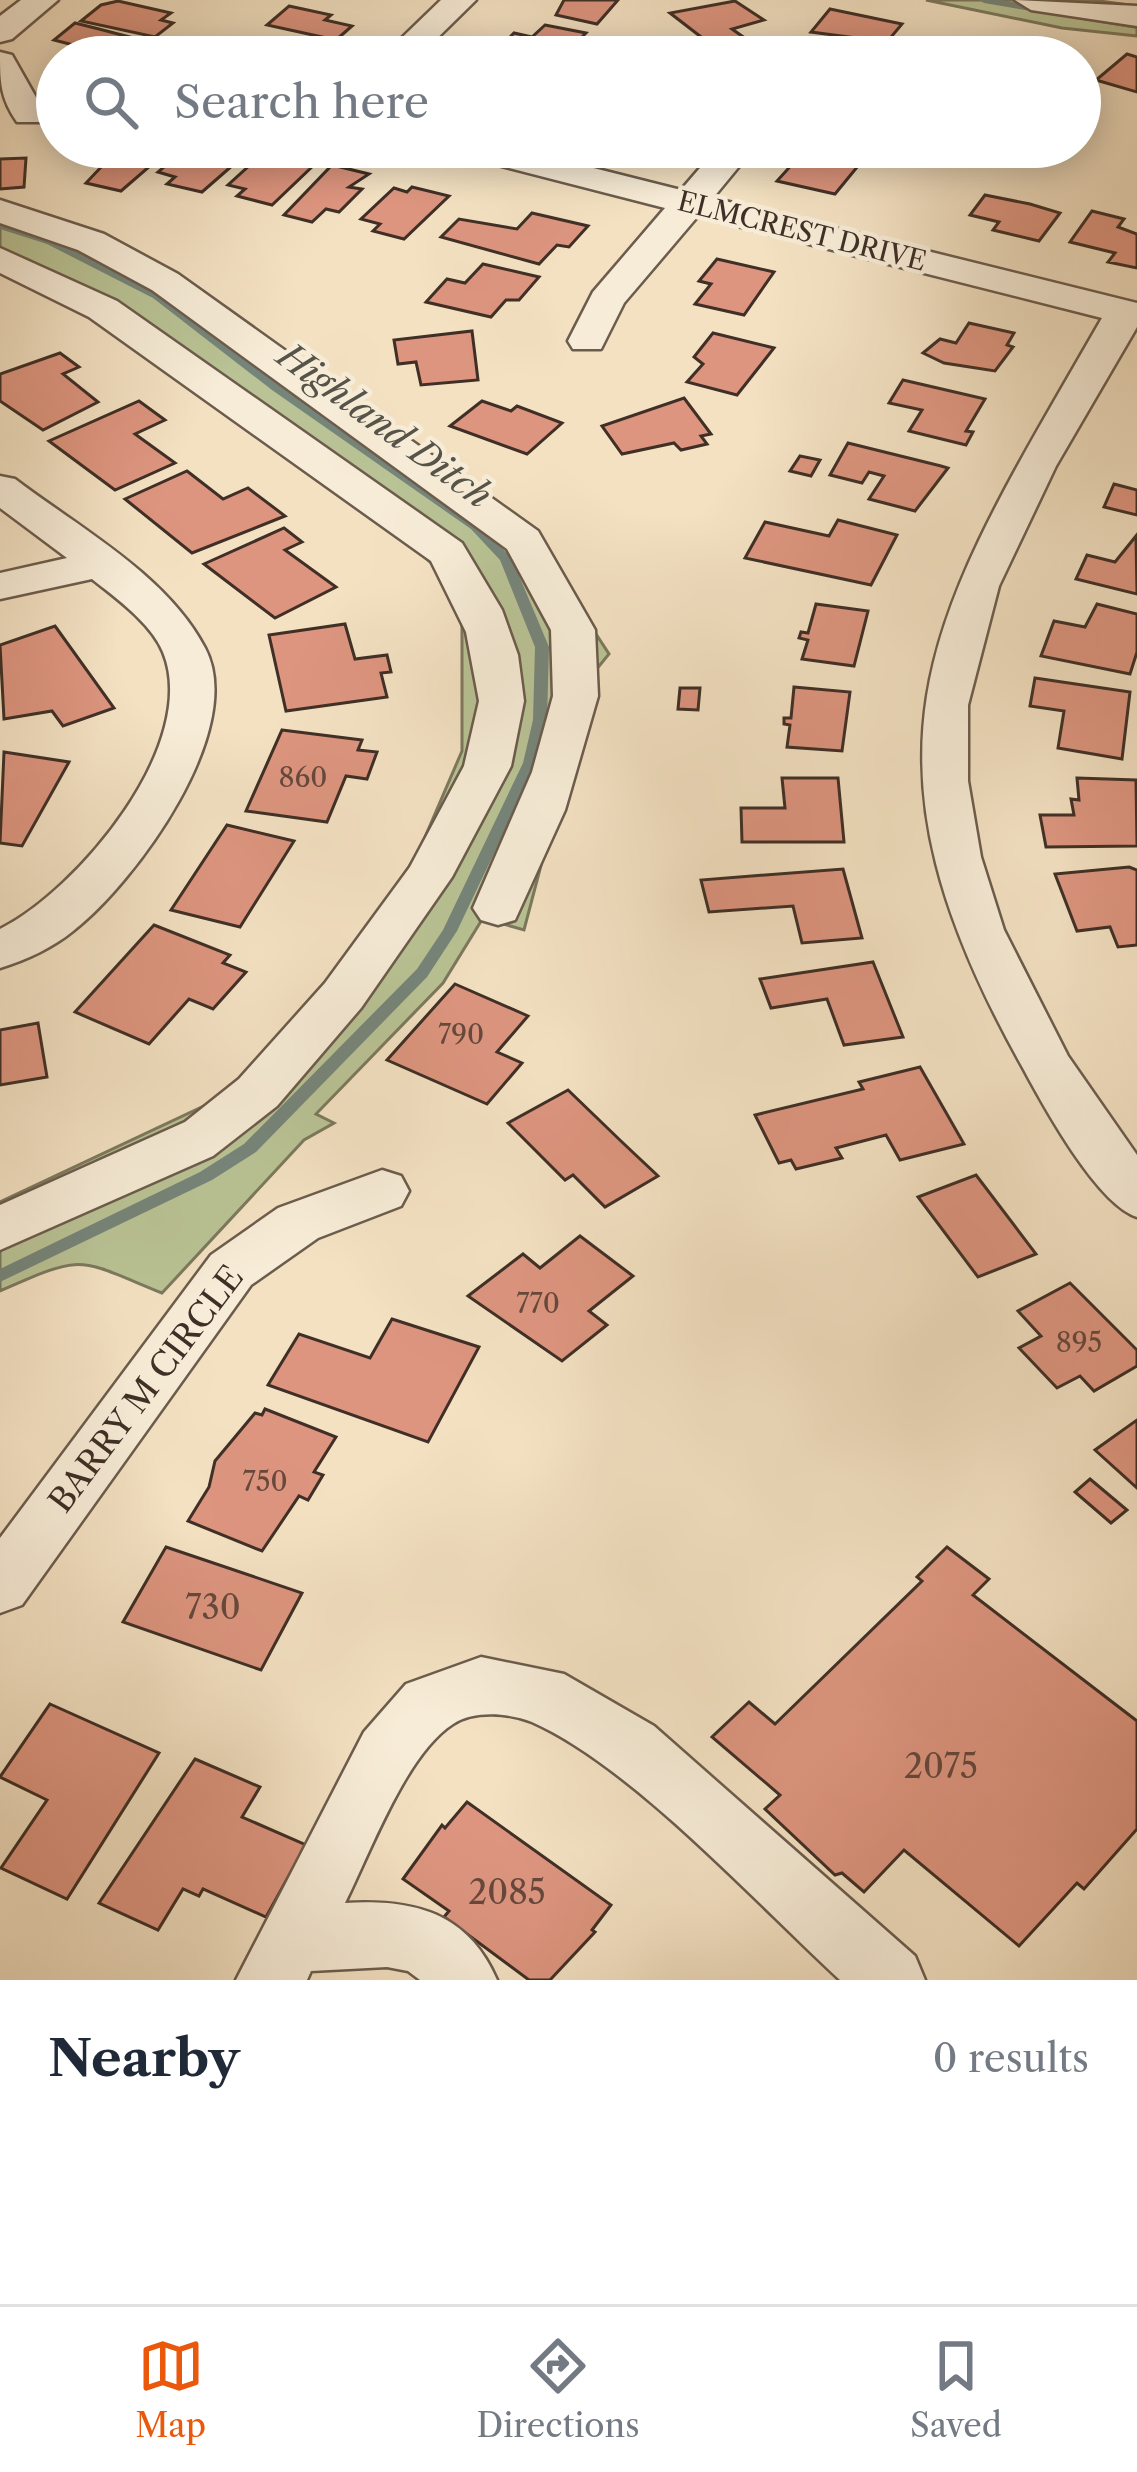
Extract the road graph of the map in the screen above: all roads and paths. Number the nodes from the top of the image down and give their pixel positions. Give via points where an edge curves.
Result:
1 (43, 0) edge
2 (460, 0) edge
3 (1031, 0) edge
4 (1137, 16) edge
5 (0, 32) edge
6 (421, 36) edge
7 (0, 62) edge
8 (29, 115) edge
9 (553, 168) edge
10 (718, 168) edge
11 (687, 201) junction
12 (0, 211) edge
13 (0, 259) edge
14 (1130, 314) edge
15 (587, 341) dead end
16 (0, 488) edge
17 (96, 565) junction
18 (0, 586) edge
19 (497, 908) dead end
20 (0, 950) edge
21 (382, 1191) dead end
22 (1137, 1196) edge
23 (0, 1229) edge
24 (0, 1586) edge
25 (281, 1960) edge
26 (463, 1980) edge
27 (890, 1980) edge

1 - 5 street
2 - 6 street
3 - 4 street
7 - 8 street
9 - 11 street, ELMCREST DRIVE
10 - 11 street
11 - 14 street, ELMCREST DRIVE
11 - 15 street via 606,300
12 - 19 street via 92,242 165,282 523,540 565,612 577,671 549,794
13 - 23 street via 103,309 447,552 485,618 501,718 467,804 367,970 223,1124
14 - 22 street via 977,587 952,667 946,764 960,864 999,984 1036,1055
16 - 17 street
17 - 18 street
17 - 20 street via 184,648 193,671 190,723 131,835 98,877 60,916
21 - 24 street, BARRY M CIRCLE via 298,1223 231,1270
25 - 26 street via 399,1935 428,1943
25 - 27 street via 387,1753 428,1704 481,1684 541,1694 631,1748

